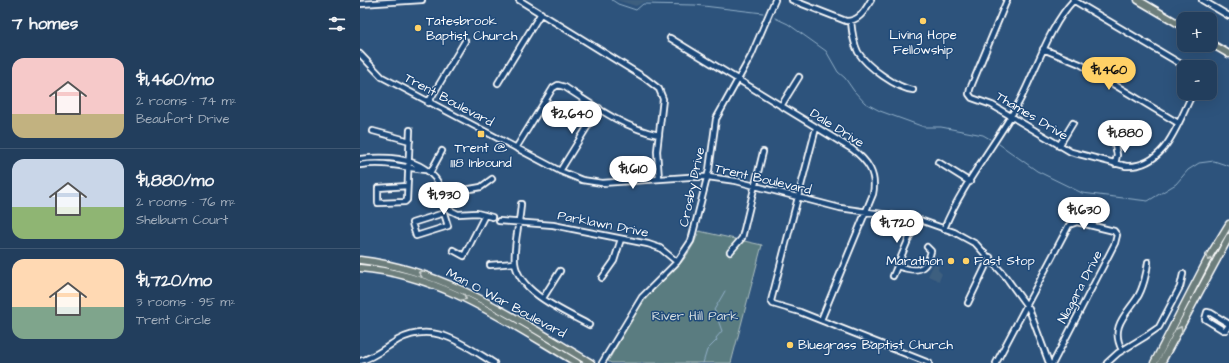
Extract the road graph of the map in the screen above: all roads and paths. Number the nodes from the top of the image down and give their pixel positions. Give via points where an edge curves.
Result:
1 (422, 0) edge
2 (519, 0) edge
3 (775, 0) edge
4 (792, 0) edge
5 (872, 0) edge
6 (1007, 0) edge
7 (1073, 0) edge
8 (1138, 0) edge
9 (1202, 0) edge
10 (391, 1) edge
11 (360, 4) edge
12 (541, 14) junction
13 (1229, 16) edge
14 (850, 21) junction
15 (1177, 23) edge
16 (670, 38) dead end
17 (466, 41) dead end
18 (1217, 47) edge
19 (1043, 49) junction
20 (360, 54) edge
21 (1229, 54) edge
22 (1177, 62) edge
23 (799, 77) dead end
24 (737, 80) junction
25 (498, 83) dead end
26 (913, 90) dead end
27 (1190, 100) edge
28 (428, 103) junction
29 (781, 106) junction
30 (599, 108) junction
31 (1011, 116) junction
32 (1073, 122) dead end
33 (1178, 123) junction
34 (816, 128) junction
35 (410, 130) dead end
36 (373, 131) dead end
37 (659, 135) junction
38 (410, 141) junction
39 (1115, 144) dead end
40 (1059, 146) junction
41 (516, 148) junction
42 (442, 151) dead end
43 (763, 152) dead end
44 (360, 159) edge
45 (938, 162) dead end
46 (408, 163) junction
47 (1115, 164) junction
48 (360, 165) edge
49 (428, 171) junction
50 (560, 171) junction
51 (708, 177) junction
52 (492, 179) dead end
53 (658, 179) junction
54 (970, 182) junction
55 (407, 186) junction
56 (754, 186) junction
57 (442, 194) junction
58 (798, 197) junction
59 (521, 204) dead end
60 (448, 209) junction
61 (867, 212) junction
62 (444, 213) junction
63 (485, 214) junction
64 (492, 217) dead end
65 (917, 219) junction
66 (499, 221) dead end
67 (520, 222) junction
68 (1229, 224) edge
69 (944, 229) junction
70 (1229, 237) edge
71 (621, 239) junction
72 (927, 247) dead end
73 (453, 250) dead end
74 (730, 252) dead end
75 (990, 257) junction
76 (360, 260) edge
77 (677, 262) junction
78 (1148, 262) dead end
79 (515, 263) junction
80 (490, 265) dead end
81 (897, 266) junction
82 (360, 268) edge
83 (560, 271) dead end
84 (1183, 274) dead end
85 (893, 276) dead end
86 (602, 278) dead end
87 (543, 298) junction
88 (968, 303) dead end
89 (1026, 305) junction
90 (821, 320) junction
91 (1229, 324) edge
92 (589, 325) dead end
93 (1122, 350) junction
94 (360, 360) edge
95 (485, 361) edge
96 (494, 363) edge
97 (577, 363) edge
98 (591, 363) edge
99 (602, 363) edge
100 (929, 363) edge
101 (996, 363) edge
102 (1049, 363) edge
103 (1053, 363) edge
104 (1107, 363) edge
105 (1154, 363) edge
106 (1161, 363) edge

1 - 10 street
2 - 12 street
3 - 24 street, Crosby Drive via 751,56
4 - 14 street
5 - 14 street via 860,17
6 - 31 street, Thames Drive via 969,92 972,98 988,102
7 - 19 street
7 - 22 street
8 - 15 main road
9 - 13 street
10 - 11 street
12 - 25 street
12 - 37 street via 659,89 663,99
14 - 26 street via 856,46 866,61 900,87
16 - 24 street, Dale Drive
17 - 28 street
18 - 21 main road
19 - 31 street
19 - 33 street via 1080,64
20 - 28 street, Trent Boulevard via 382,77
23 - 29 street
24 - 29 street, Dale Drive
24 - 51 street, Crosby Drive via 716,119
27 - 33 street, Thames Drive
28 - 41 street, Trent Boulevard
29 - 34 street, Dale Drive
30 - 37 street via 634,128
30 - 41 street via 565,86 556,86
30 - 50 street
31 - 40 street, Thames Drive
31 - 54 street
32 - 40 street
33 - 47 street, Thames Drive via 1166,147 1153,160 1135,166
34 - 58 street
34 - 61 street, Dale Drive via 852,149 868,164 875,186
35 - 38 street
36 - 38 street
37 - 53 street
38 - 46 street
39 - 47 street
40 - 47 street, Thames Drive via 1080,156
41 - 50 street, Trent Boulevard
42 - 49 street
43 - 56 street
44 - 46 street via 380,158
45 - 54 street
46 - 48 street via 380,162
46 - 49 street
46 - 55 street
49 - 57 street via 435,178
50 - 53 street, Trent Boulevard via 582,180 602,183
51 - 53 street, Trent Boulevard
51 - 56 street, Trent Boulevard
51 - 77 street, Crosby Drive via 692,237
52 - 57 street via 481,187
54 - 69 street
55 - 55 street via 407,200 404,202 378,203 378,188
56 - 58 street, Trent Boulevard
56 - 74 street via 742,238
57 - 60 street
58 - 61 street, Trent Boulevard
58 - 90 street via 772,301 773,304
59 - 67 street
60 - 62 street
60 - 63 street via 458,214
61 - 65 street, Trent Boulevard
61 - 90 street, Dale Drive
62 - 62 street via 412,224 416,236 448,226
63 - 64 street
63 - 73 street via 464,256
65 - 69 street, Trent Boulevard
65 - 81 street
66 - 67 street, Parklawn Drive
67 - 71 street, Parklawn Drive via 553,225
67 - 79 street
68 -> 105 main road via 1210,255
69 - 75 street, Trent Boulevard via 976,244
106 -> 70 main road
71 - 77 street, Parklawn Drive via 654,246
71 - 86 street via 614,261
72 - 81 street via 931,251 930,255 921,269 909,270
75 - 88 street
75 - 89 street, Trent Boulevard
98 -> 76 main road, Man O War Boulevard via 453,285 409,270
77 - 99 street, Crosby Drive via 642,297
78 - 93 street via 1137,298 1132,302 1116,331 1116,339
79 - 80 street
79 - 87 street via 524,283
81 - 85 street
82 -> 97 main road, Man O War Boulevard via 407,276 454,293
83 - 87 street
84 - 93 street via 1180,287 1161,324
87 - 92 street
89 - 101 street, Niagara Drive
89 - 102 street, Trent Boulevard via 1035,321
89 - 103 street, Niagara Drive via 1072,222 1116,232 1115,244
90 - 100 street
91 - 91 street via 1211,313 1207,312 1205,319 1223,330 1226,330
93 - 104 street
94 - 95 street via 408,335 430,332 454,339
95 - 96 street

